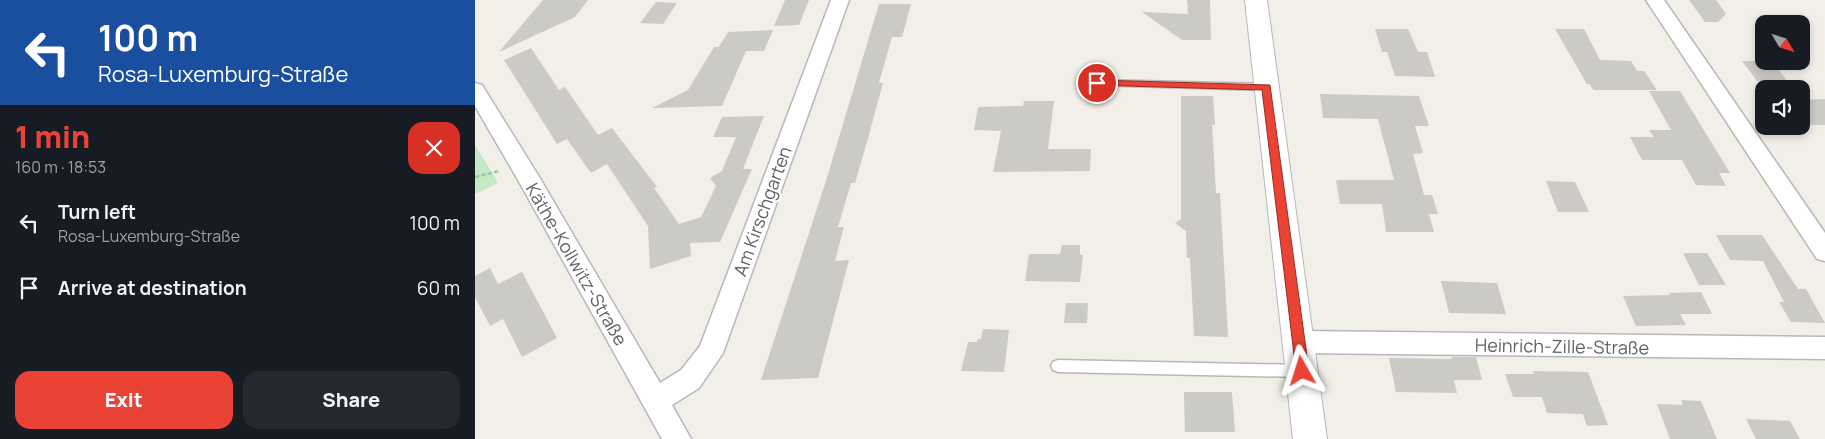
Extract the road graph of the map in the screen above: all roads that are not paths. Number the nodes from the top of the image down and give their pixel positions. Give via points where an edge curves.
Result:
1 (840, 0) edge
2 (1256, 0) edge
3 (1655, 0) edge
4 (1097, 83) dead end
5 (1267, 87) junction
6 (475, 90) edge
7 (1825, 252) edge
8 (1300, 342) junction
9 (1825, 348) edge
10 (1058, 366) dead end
11 (1302, 371) junction
12 (655, 401) junction
13 (677, 439) edge
14 (1310, 439) edge

1 - 12 street, Am Kirschgarten via 710,353 690,379
2 - 5 street
3 - 7 street
4 - 5 lane
5 - 8 street
6 - 12 street, Käthe-Kollwitz-Straße
8 - 9 street, Heinrich-Zille-Straße
8 - 11 street
10 - 11 lane
11 - 14 street
12 - 13 street, Käthe-Kollwitz-Straße

